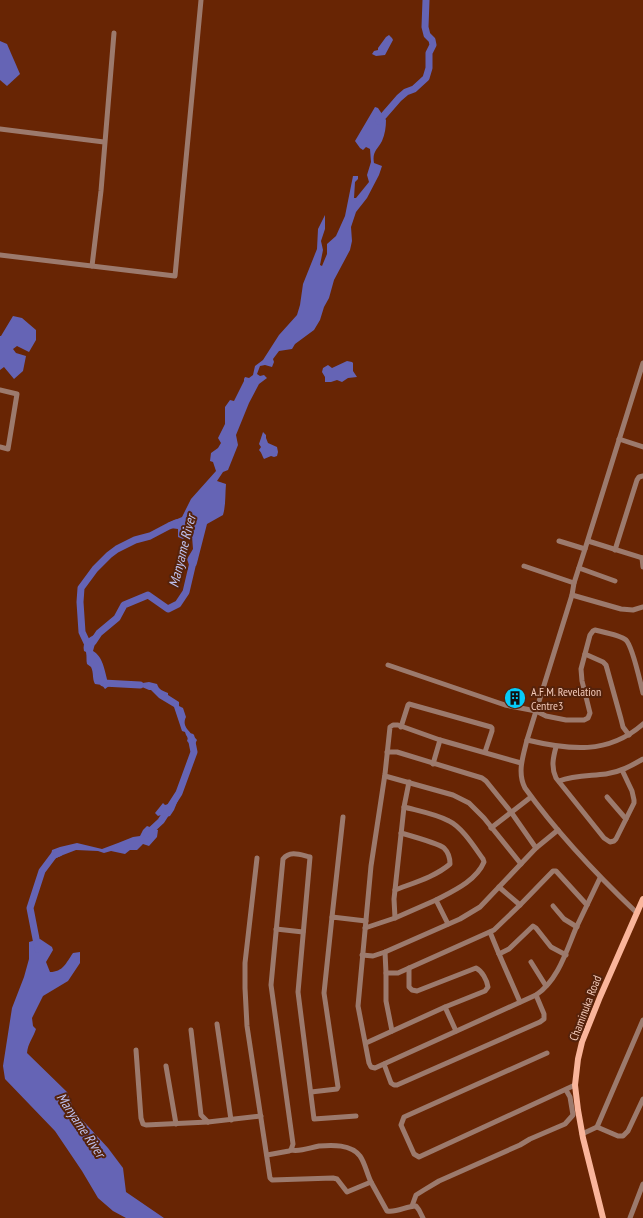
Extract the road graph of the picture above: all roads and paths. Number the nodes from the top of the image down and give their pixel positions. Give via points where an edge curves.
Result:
1 (201, 0) edge
2 (114, 33) dead end
3 (0, 129) edge
4 (104, 142) junction
5 (0, 256) edge
6 (92, 266) junction
7 (643, 366) edge
8 (0, 390) edge
9 (619, 439) junction
10 (0, 447) edge
11 (643, 447) edge
12 (643, 476) edge
13 (559, 541) dead end
14 (588, 541) junction
15 (585, 549) junction
16 (615, 550) junction
17 (643, 558) edge
18 (524, 566) dead end
19 (643, 567) edge
20 (579, 568) junction
21 (615, 581) dead end
22 (574, 583) junction
23 (572, 595) junction
24 (643, 607) edge
25 (584, 654) junction
26 (388, 665) dead end
27 (643, 694) edge
28 (536, 711) junction
29 (643, 724) edge
30 (401, 726) junction
31 (629, 735) junction
32 (440, 740) junction
33 (527, 740) junction
34 (556, 747) junction
35 (387, 752) junction
36 (484, 752) junction
37 (643, 759) edge
38 (521, 763) junction
39 (433, 764) junction
40 (622, 770) junction
41 (385, 776) junction
42 (558, 781) junction
43 (409, 782) junction
44 (531, 797) junction
45 (606, 798) dead end
46 (404, 807) junction
47 (511, 812) junction
48 (343, 816) dead end
49 (626, 819) junction
50 (491, 828) junction
51 (558, 830) junction
52 (401, 833) junction
53 (536, 848) junction
54 (257, 858) dead end
55 (521, 864) junction
56 (600, 878) junction
57 (499, 887) junction
58 (395, 890) junction
59 (643, 899) edge
60 (436, 900) junction
61 (520, 905) junction
62 (587, 905) junction
63 (553, 906) dead end
64 (637, 913) junction
65 (332, 917) junction
66 (395, 918) junction
67 (366, 921) junction
68 (448, 924) junction
69 (577, 927) junction
70 (365, 928) junction
71 (276, 929) junction
72 (303, 932) junction
73 (490, 932) junction
74 (385, 952) junction
75 (498, 954) junction
76 (362, 955) junction
77 (566, 955) junction
78 (531, 962) dead end
79 (409, 968) junction
80 (386, 973) junction
81 (546, 986) junction
82 (536, 995) junction
83 (520, 1002) junction
84 (446, 1007) junction
85 (643, 1020) edge
86 (217, 1024) dead end
87 (191, 1030) dead end
88 (392, 1031) junction
89 (456, 1031) junction
90 (366, 1043) junction
91 (136, 1050) dead end
92 (547, 1053) dead end
93 (384, 1064) junction
94 (166, 1066) dead end
95 (575, 1086) junction
96 (566, 1090) junction
97 (311, 1092) junction
98 (643, 1101) edge
99 (261, 1116) junction
100 (356, 1116) dead end
101 (231, 1120) junction
102 (208, 1122) junction
103 (176, 1124) junction
104 (597, 1128) junction
105 (582, 1134) junction
106 (291, 1150) junction
107 (267, 1155) junction
108 (371, 1182) junction
109 (643, 1184) edge
110 (412, 1206) junction
111 (423, 1218) edge
112 (603, 1218) edge
113 (630, 1218) edge

1 - 6 street via 176,276
2 - 4 street
3 - 4 street
4 - 6 street
5 - 6 street
7 - 9 street
8 - 10 street via 17,394 8,449
9 - 11 street
9 - 14 street
12 - 16 street via 637,480
13 - 15 street
14 - 15 street
14 - 16 street
15 - 20 street
16 - 17 street
17 - 19 street
18 - 22 street
20 - 21 street
20 - 22 street
22 - 23 street
23 - 24 street via 621,609
23 - 28 street
25 - 27 street via 595,630 625,639
25 - 28 street via 581,675 590,713 588,718 566,720
25 - 31 street via 606,665 623,727
26 - 28 street via 505,704
28 - 33 street
29 - 31 street
30 - 32 street
30 - 35 street via 390,727
30 - 36 street via 409,704 491,727
31 - 34 street via 600,746
32 - 36 street
32 - 39 street
33 - 34 street
33 - 38 street
34 - 42 street via 552,760
35 - 39 street via 397,752
35 - 41 street
36 - 38 street
37 - 40 street
38 - 44 street via 522,782
39 - 47 street via 482,778
40 - 42 street
40 - 49 street via 634,800
41 - 43 street
41 - 67 street
42 - 49 street via 606,841 614,841
43 - 46 street
43 - 50 street via 465,800
44 - 47 street
44 - 51 street
45 - 49 street
46 - 52 street
46 - 60 street via 449,820 483,859 482,867 461,888
47 - 50 street
47 - 53 street
48 - 65 street
50 - 55 street
51 - 53 street
51 - 56 street
52 - 58 street
52 - 58 street via 442,846 450,864
53 - 55 street
54 - 99 street via 245,988
55 - 57 street
56 - 62 street
56 - 64 street
57 - 61 street
57 - 68 street via 472,913
58 - 66 street
59 - 64 main road, Chaminuka Road
60 - 66 street
60 - 68 street
61 - 62 street via 551,872 556,871
61 - 73 street
62 - 69 street
63 - 69 street via 564,919
64 - 95 main road, Chaminuka Road via 582,1042
65 - 67 street
65 - 97 street via 324,993 338,1087
66 - 70 street
67 - 70 street
68 - 74 street
69 - 77 street
70 - 76 street
71 - 72 street
71 - 72 street via 282,859 293,854 310,857
71 - 106 street via 271,984
72 - 97 street via 298,992
73 - 75 street
73 - 79 street
74 - 76 street
74 - 80 street
75 - 77 street via 509,949 533,926 551,946
75 - 83 street
76 - 90 street via 358,1006
77 - 81 street
78 - 81 street
79 - 80 street via 398,973
79 - 84 street via 409,987 417,991 472,969 481,971 488,986 486,990
80 - 88 street via 386,1001
81 - 82 street
82 - 83 street
82 - 93 street via 544,1014 540,1022 397,1085 391,1082
83 - 89 street
84 - 88 street
84 - 89 street
85 - 104 street
86 - 101 street
87 - 102 street via 201,1115
88 - 90 street
89 - 93 street
90 - 93 street via 371,1067
91 - 103 street via 143,1124
92 - 96 street via 404,1117 400,1125 414,1154 419,1157
94 - 103 street
95 - 96 street
95 - 105 main road, Chaminuka Road
96 - 110 street via 573,1114 566,1124 432,1186 416,1196
97 - 100 street via 314,1119
98 - 104 street via 623,1136
99 - 101 street
99 - 107 street
101 - 102 street
102 - 103 street
104 - 105 street
105 - 112 main road, Chaminuka Road
106 - 107 street
106 - 108 street via 319,1146 352,1149 359,1156
107 - 108 street via 268,1175 272,1180 333,1178 347,1192
108 - 110 street via 387,1211
109 - 113 street
110 - 111 street via 416,1206

